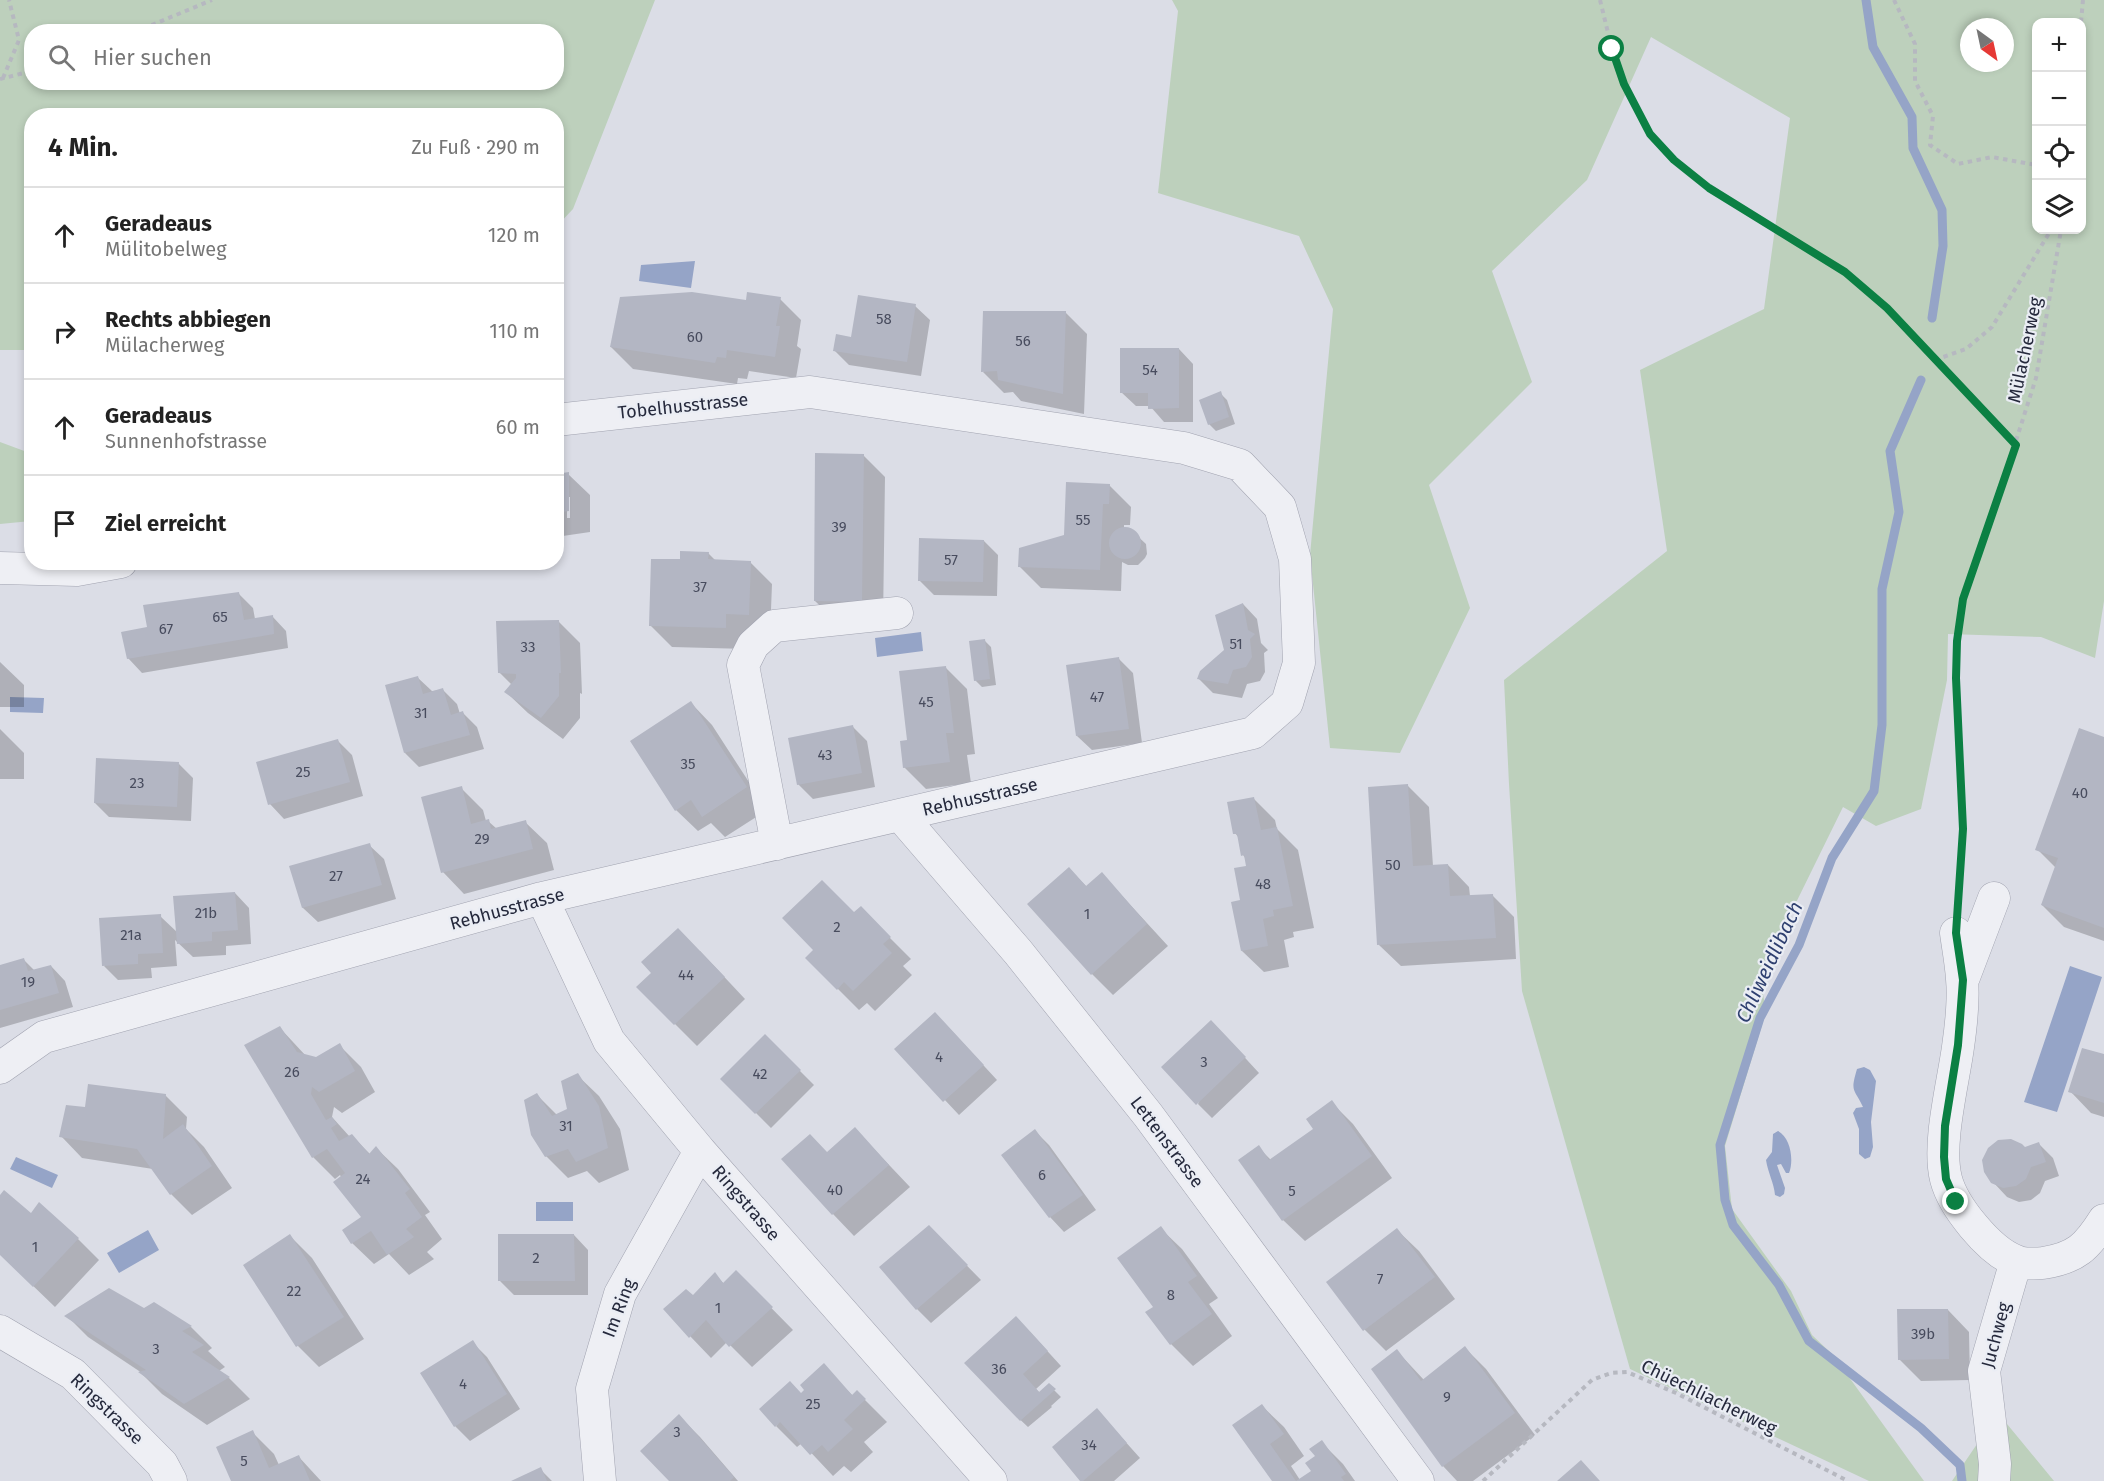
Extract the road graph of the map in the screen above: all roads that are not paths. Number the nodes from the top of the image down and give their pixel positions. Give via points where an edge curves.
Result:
1 (810, 392) joint
2 (564, 419) edge
3 (0, 568) edge
4 (24, 569) edge
5 (897, 613) dead end
6 (901, 816) junction
7 (777, 844) junction
8 (542, 898) junction
9 (1994, 898) dead end
10 (1956, 933) road end
11 (1963, 980) junction
12 (0, 1068) edge
13 (700, 1151) junction
14 (2104, 1221) edge
15 (2016, 1262) junction
16 (0, 1331) edge
17 (171, 1481) edge
18 (600, 1481) edge
19 (991, 1481) edge
20 (1418, 1481) edge
21 (1994, 1481) edge

1 - 2 street, Tobelhusstrasse
1 - 6 street, Rebhusstrasse via 1184,448 1240,465 1280,507 1295,559 1299,663 1287,703 1254,733
3 - 4 street
5 - 7 street via 774,626 753,645 743,665
6 - 7 street, Rebhusstrasse
6 - 20 street, Lettenstrasse via 1018,952 1148,1115
7 - 8 street, Rebhusstrasse
8 - 12 street, Rebhusstrasse via 44,1037
8 - 13 street, Ringstrasse via 609,1041
9 - 11 street
10 - 11 street
11 - 15 street via 1945,1126 1946,1179 1956,1202 1979,1233
13 - 18 street, Im Ring via 620,1293 592,1389
13 - 19 street, Ringstrasse
14 - 15 street via 2084,1248 2066,1257 2041,1263
15 - 21 street, Juchweg via 1984,1371
16 - 17 street, Ringstrasse via 73,1374 162,1464

